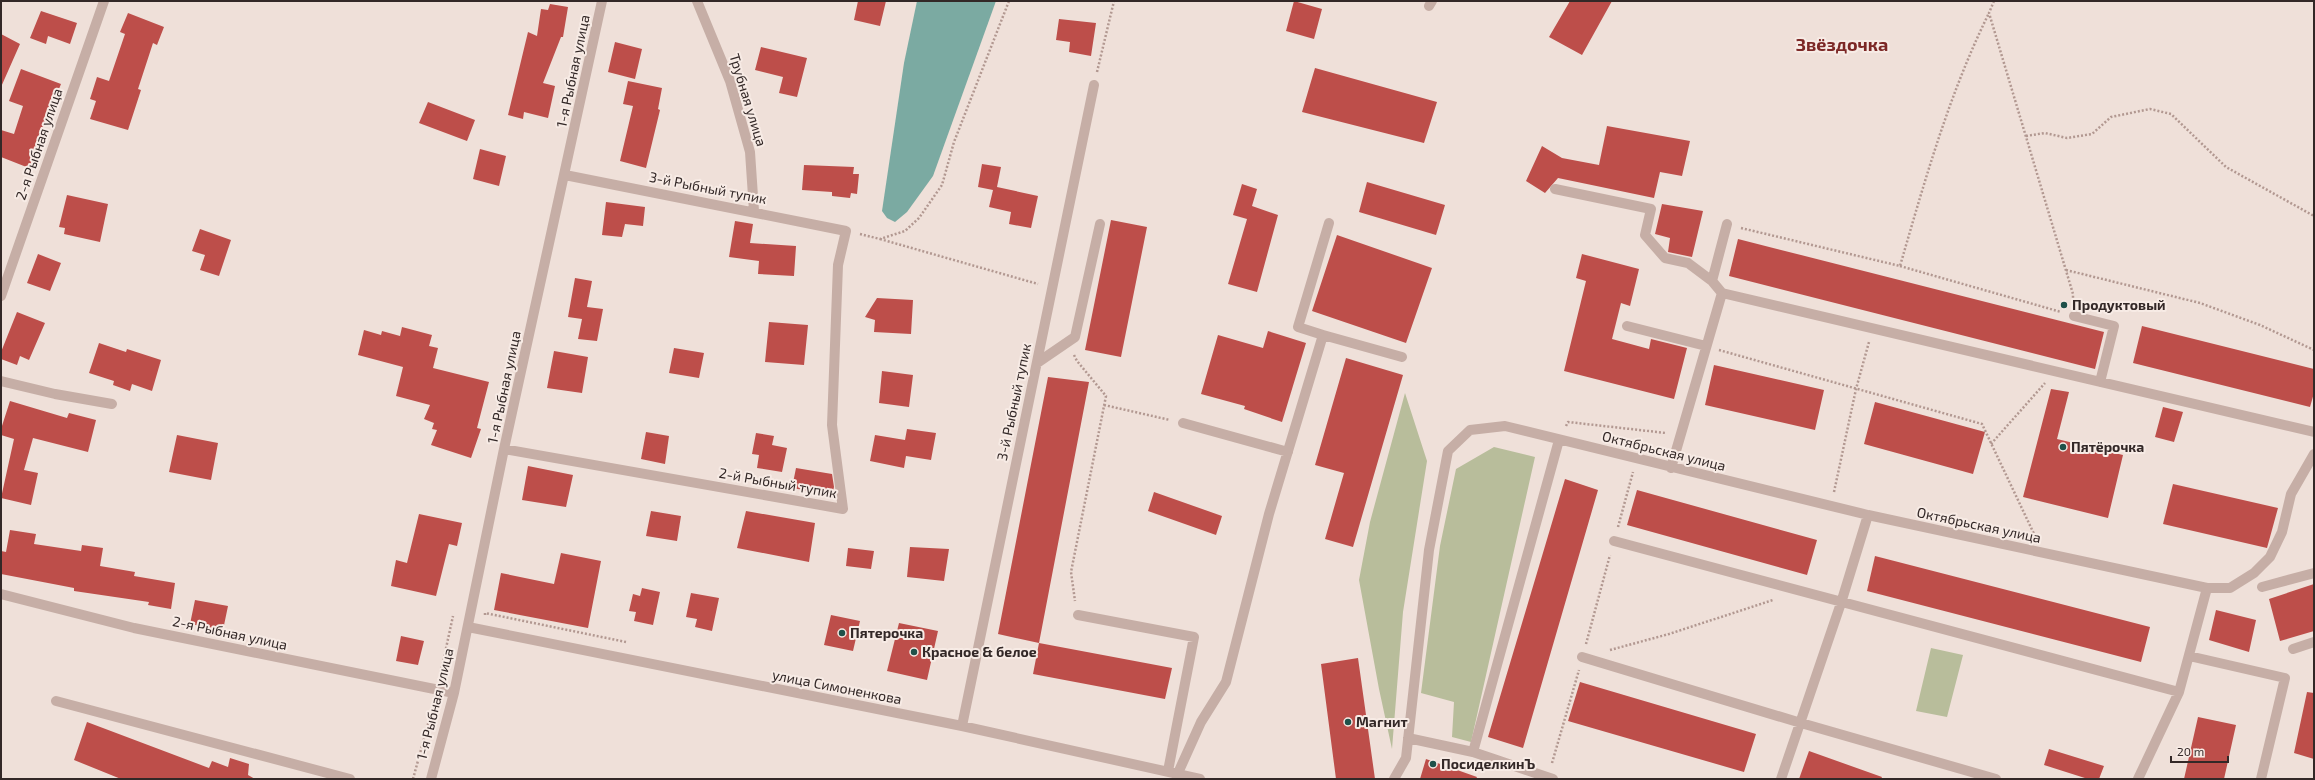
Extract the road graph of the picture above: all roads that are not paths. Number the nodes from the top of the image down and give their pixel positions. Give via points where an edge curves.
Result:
1 (104, 1) edge
2 (602, 1) edge
3 (697, 1) edge
4 (1094, 84) road end
5 (565, 175) junction
6 (1555, 189) dead end
7 (754, 211) junction
8 (1329, 223) dead end
9 (1100, 224) dead end
10 (1727, 224) road end
11 (846, 231) joint
12 (1712, 281) junction
13 (1722, 293) junction
14 (1, 296) edge
15 (2074, 316) road end
16 (1627, 326) dead end
17 (1322, 335) junction
18 (1706, 346) junction
19 (1402, 357) dead end
20 (1036, 363) junction
21 (1, 381) edge
22 (2100, 382) junction
23 (112, 404) dead end
24 (1183, 423) road end
25 (2314, 432) edge
26 (1559, 440) junction
27 (504, 449) junction
28 (1288, 452) junction
29 (2314, 454) edge
30 (1671, 468) junction
31 (1868, 515) junction
32 (1614, 541) road end
33 (2314, 573) edge
34 (2262, 587) dead end
35 (2207, 588) junction
36 (1, 594) edge
37 (1841, 603) junction
38 (1078, 615) road end
39 (468, 627) junction
40 (2314, 642) edge
41 (2293, 649) dead end
42 (2189, 656) junction
43 (1582, 657) road end
44 (2179, 692) junction
45 (454, 693) junction
46 (56, 701) dead end
47 (1800, 723) junction
48 (962, 726) junction
49 (1408, 738) junction
50 (1473, 752) junction
51 (1173, 772) junction
52 (1550, 778) edge
53 (350, 779) edge
54 (431, 779) edge
55 (1200, 779) edge
56 (1394, 779) edge
57 (1782, 779) edge
58 (1996, 779) edge
59 (2138, 779) edge
60 (2261, 779) edge

1 - 14 street, 2-я Рыбная улица
2 - 5 street, 1-я Рыбная улица
3 - 7 street, Трубная улица via 730,81 750,152
4 - 20 street, 3-й Рыбный тупик
5 - 7 street, 3-й Рыбный тупик
5 - 27 street, 1-я Рыбная улица
6 - 12 street via 1651,209 1645,235 1665,258 1688,263
7 - 11 street, 3-й Рыбный тупик
8 - 17 street via 1298,327
9 - 20 street via 1075,337
10 - 12 street
11 - 27 street, 2-й Рыбный тупик via 838,265 832,425 843,509
12 - 13 street
13 - 18 street
13 - 22 street
15 - 22 street via 2114,326
16 - 18 street
17 - 19 street
17 - 28 street
18 - 30 street
20 - 48 street, 3-й Рыбный тупик
21 - 23 street
22 - 25 street
24 - 28 street
26 - 30 street, Октябрьская улица
26 - 49 street, Октябрьская улица via 1505,426 1470,430 1448,450 1430,550
26 - 50 street
27 - 39 street, 1-я Рыбная улица
28 - 51 street via 1269,514 1226,682
29 - 35 street, Октябрьская улица via 2291,494 2282,532 2270,557 2254,573 2230,588
30 - 31 street, Октябрьская улица
31 - 35 street, Октябрьская улица
31 - 37 street
32 - 37 street
33 - 34 street
35 - 42 street
36 - 45 street, 2-я Рыбная улица via 134,628
37 - 44 street
37 - 47 street
38 - 51 street via 1194,637
39 - 45 street, 1-я Рыбная улица
39 - 48 street, улица Симоненкова
40 - 41 street
42 - 44 street
42 - 60 street via 2285,678
43 - 47 street
44 - 59 street
45 - 54 street, 1-я Рыбная улица
46 - 53 street
47 - 57 street
47 - 58 street
48 - 51 street, улица Симоненкова
49 - 50 street
49 - 56 street, Октябрьская улица via 1406,758
50 - 52 street
51 - 55 street, улица Симоненкова

